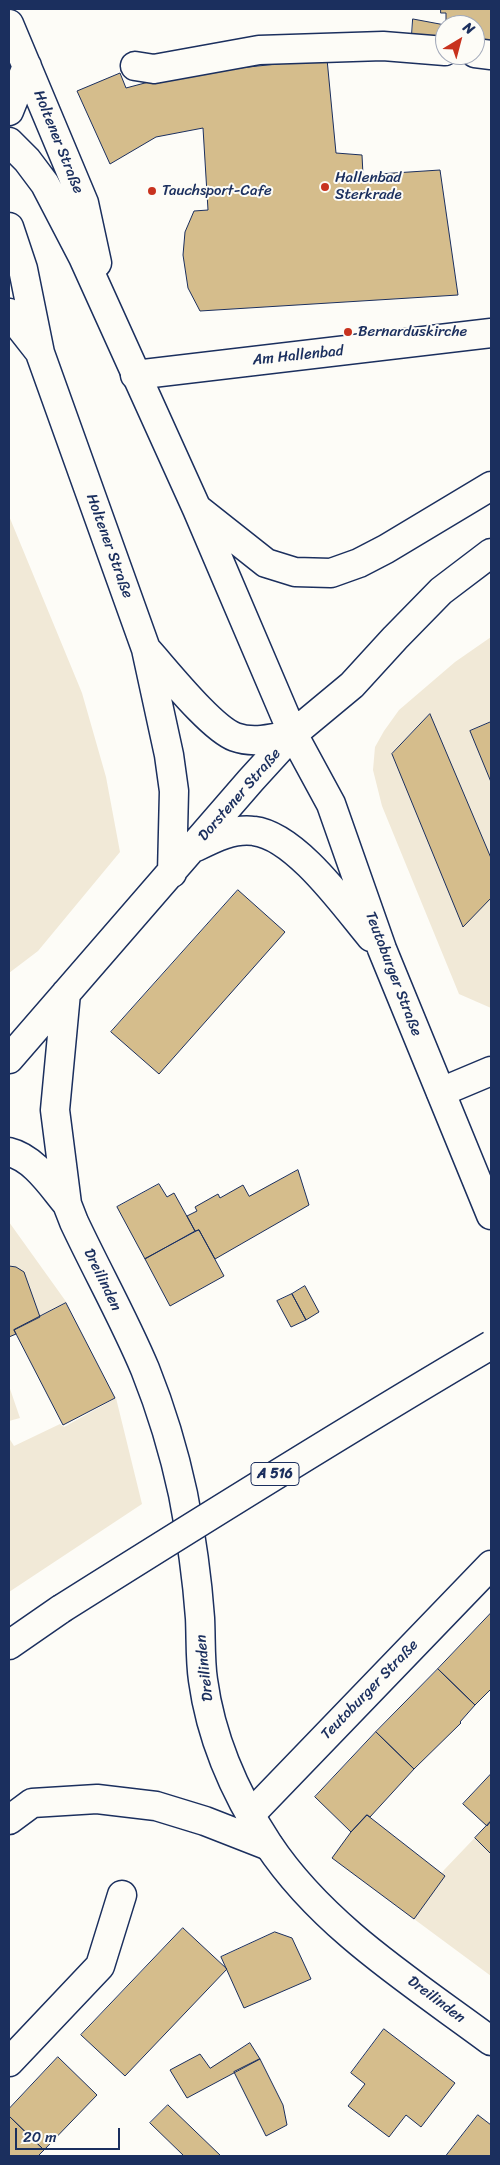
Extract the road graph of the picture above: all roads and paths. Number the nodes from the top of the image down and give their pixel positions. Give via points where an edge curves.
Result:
1 (9, 24) edge
2 (435, 50) edge
3 (27, 66) junction
4 (135, 66) dead end
5 (9, 111) edge
6 (9, 142) edge
7 (9, 227) edge
8 (107, 306) junction
9 (9, 313) edge
10 (491, 333) edge
11 (40, 353) junction
12 (135, 375) junction
13 (491, 486) edge
14 (197, 509) junction
15 (491, 552) edge
16 (146, 649) junction
17 (293, 734) junction
18 (193, 849) junction
19 (172, 873) junction
20 (382, 949) junction
21 (66, 993) junction
22 (9, 1059) edge
23 (491, 1071) edge
24 (441, 1092) junction
25 (9, 1152) edge
26 (67, 1204) junction
27 (491, 1215) edge
28 (491, 1345) edge
29 (491, 1565) edge
30 (9, 1645) edge
31 (250, 1815) junction
32 (9, 1820) edge
33 (269, 1846) junction
34 (122, 1895) dead end
35 (491, 2041) edge
36 (9, 2062) edge

1 - 3 main road, Holtener Straße
2 - 4 main road via 383,46 259,50 154,69
3 - 5 main road, Holtener Straße
3 - 8 main road, Holtener Straße via 84,203
6 - 8 main road, Holtener Straße via 45,184
7 - 11 main road, Holtener Straße via 23,269
8 - 12 main road, Holtener Straße
9 - 11 main road
10 - 12 main road, Am Hallenbad
11 - 16 main road, Holtener Straße
12 - 14 main road, Holtener Straße
13 - 14 main road via 386,549 331,573 295,572 266,563
14 - 17 main road, Holtener Straße
15 - 17 main road, Dorstener Straße via 441,591 352,686
16 - 17 main road via 217,726 235,737 262,740
16 - 19 main road, Holtener Straße via 174,791
17 - 18 main road, Dorstener Straße
17 - 20 main road, Teutoburger Straße via 332,804
18 - 19 main road, Dorstener Straße
18 - 20 main road via 227,833 254,831 274,838 313,868
19 - 21 main road, Dorstener Straße
20 - 24 main road, Teutoburger Straße
21 - 22 main road, Dorstener Straße
21 - 26 main road, Dreilinden via 55,1110
23 - 24 main road
24 - 27 main road, Teutoburger Straße
25 - 26 main road, Dreilinden via 28,1161
26 - 31 main road, Dreilinden via 146,1371 166,1429 194,1552 203,1680 210,1714 226,1766
28 - 30 main road, A 516, bridge via 268,1478
29 - 31 main road, Teutoburger Straße
31 - 33 main road, Dreilinden
32 - 33 main road via 32,1803 97,1800 156,1806
33 - 35 main road, Dreilinden via 310,1897 373,1953
34 - 36 main road via 100,1966

